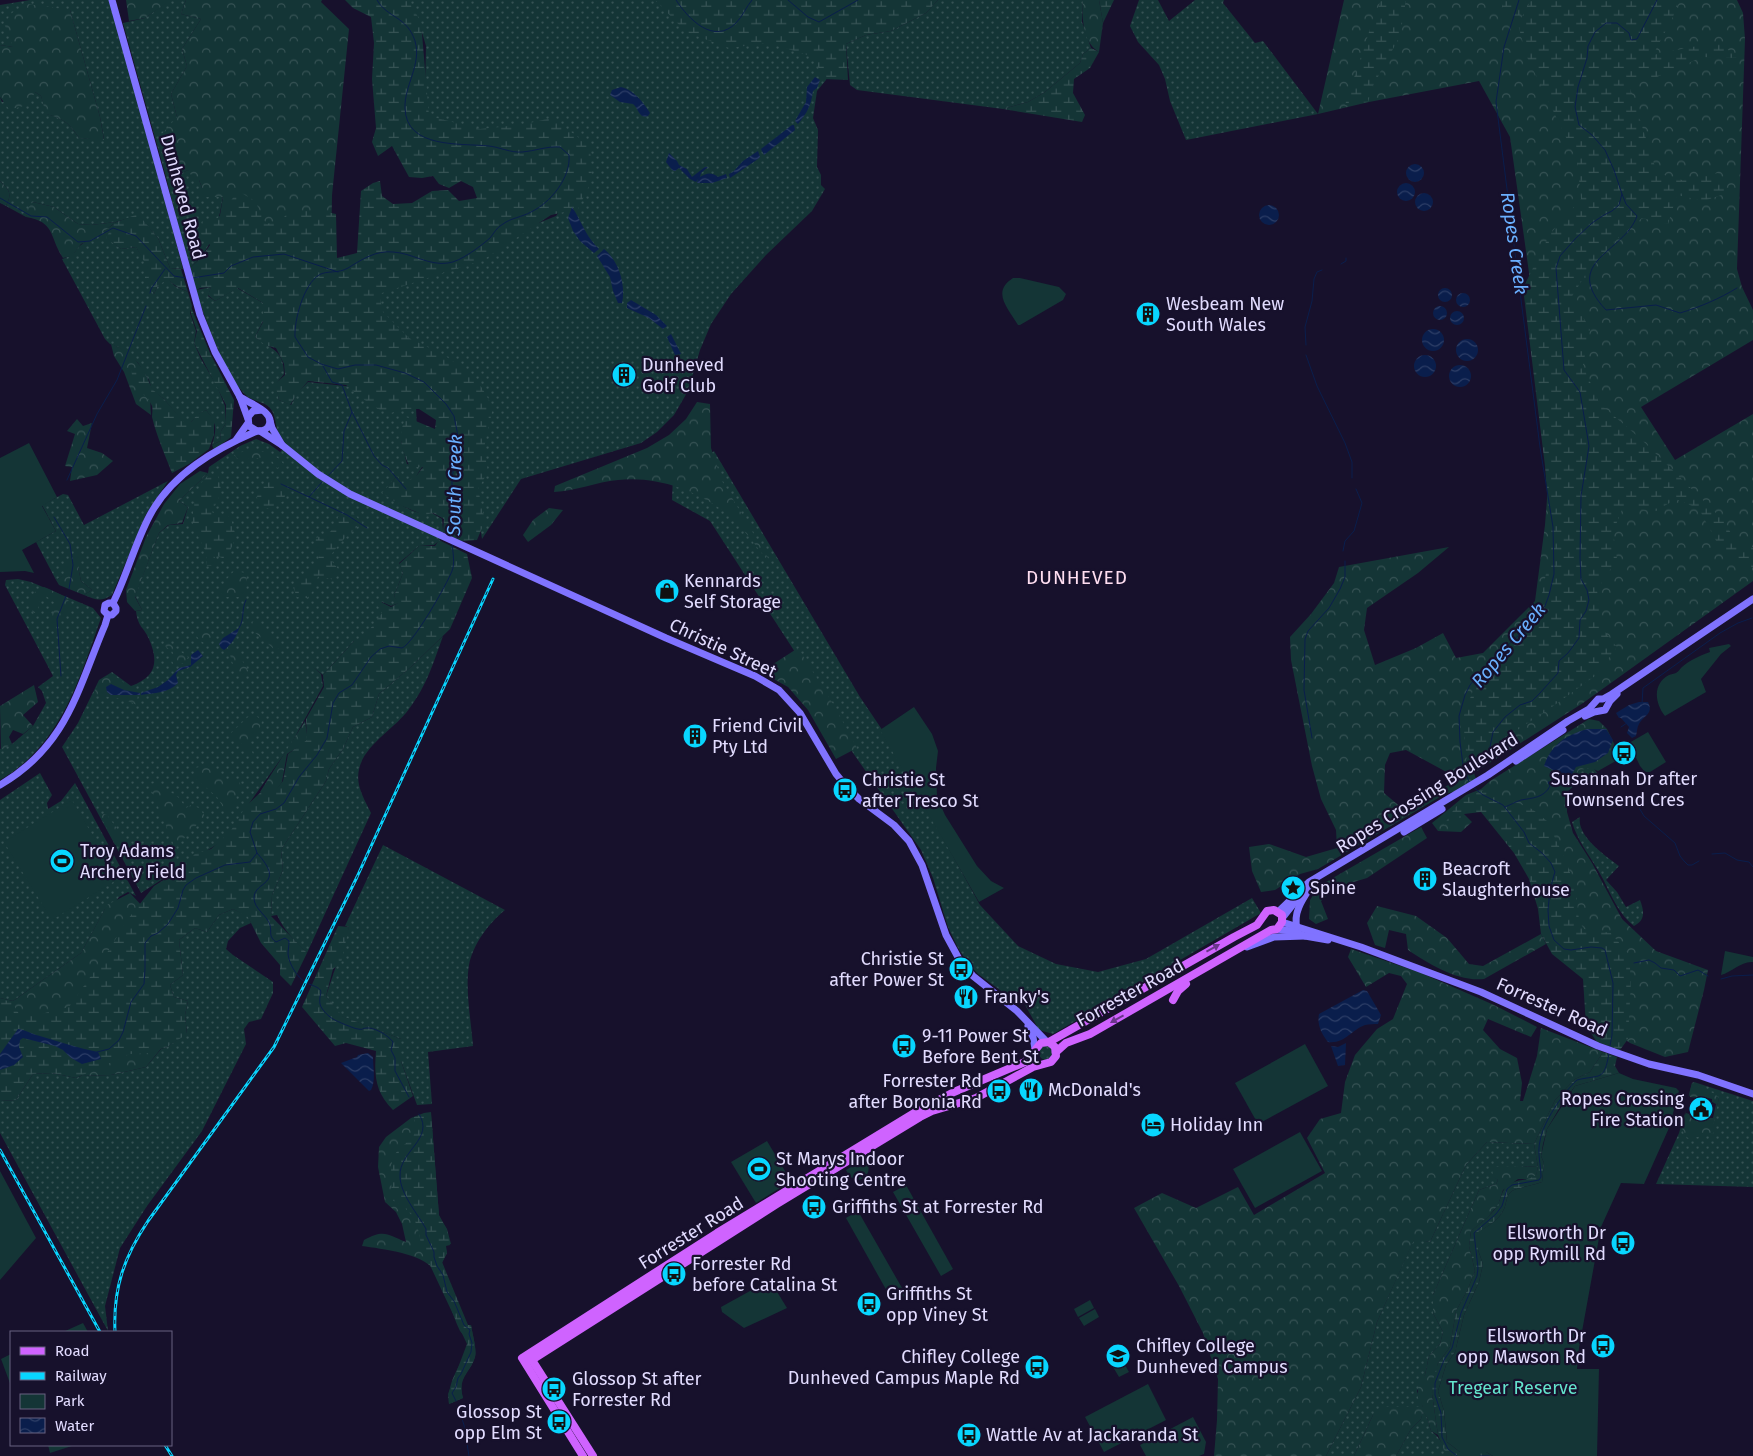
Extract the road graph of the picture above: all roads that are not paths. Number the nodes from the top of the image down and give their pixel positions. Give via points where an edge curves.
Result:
1 (112, 0) edge
2 (240, 396) junction
3 (262, 410) junction
4 (270, 418) junction
5 (248, 421) junction
6 (258, 431) junction
7 (236, 440) junction
8 (282, 445) junction
9 (1753, 598) edge
10 (1753, 604) edge
11 (1605, 702) junction
12 (1596, 708) junction
13 (0, 785) edge
14 (1422, 818) junction
15 (1310, 888) junction
16 (1263, 919) junction
17 (1278, 922) junction
18 (1297, 928) junction
19 (1305, 936) junction
20 (1341, 941) junction
21 (1236, 951) junction
22 (1194, 975) junction
23 (1173, 1000) dead end
24 (1024, 1018) junction
25 (1048, 1042) junction
26 (1035, 1050) junction
27 (1056, 1052) junction
28 (1043, 1063) junction
29 (1753, 1094) edge
30 (742, 1227) junction
31 (717, 1234) junction
32 (691, 1259) junction
33 (527, 1357) junction
34 (584, 1456) edge
35 (593, 1456) edge

1 - 2 main road, Dunheved Road via 193,290 209,339
2 - 3 main road, Dunheved Road
2 - 5 main road, Dunheved Road
3 - 4 main road
3 - 5 main road via 253,411
4 - 6 main road via 268,427
4 - 8 main road, Christie Street
5 - 6 main road via 251,428
5 - 7 main road
6 - 7 main road
6 - 8 main road, Christie Street
7 - 13 main road via 189,469 166,491 148,520 113,603 104,605 108,615 106,625 60,730 45,750
8 - 24 main road, Christie Street via 336,486 379,508 755,676 779,690 800,713 846,786 909,841 922,866 946,935 959,959 973,976
9 - 11 main road
10 - 11 main road
11 - 12 main road via 1598,699
11 - 12 main road via 1605,710
12 - 14 main road, Ropes Crossing Boulevard
14 - 15 main road, Ropes Crossing Boulevard
14 - 17 main road, Ropes Crossing Boulevard via 1309,882
15 - 17 main road, Ropes Crossing Boulevard
15 - 18 main road via 1299,907
16 - 17 main road via 1265,926
16 - 17 main road, Forrester Road via 1269,910
25 -> 16 main road, Forrester Road
17 - 18 main road, Forrester Road
17 - 19 main road, Forrester Road
17 - 21 main road, Forrester Road
18 - 20 main road, Forrester Road
19 - 20 main road, Forrester Road
19 - 21 main road via 1274,937
20 - 29 main road, Forrester Road via 1496,998 1598,1046
21 - 22 main road, Forrester Road
22 - 23 main road
22 -> 27 main road, Forrester Road via 1090,1034 1066,1043
24 - 25 main road, Christie Street
24 - 26 main road, Christie Street via 1032,1033
25 - 26 main road via 1039,1043
25 - 27 main road via 1054,1045
26 - 28 main road via 1036,1059
26 - 31 main road, Forrester Road via 1028,1060 1019,1065 939,1098
27 - 28 main road via 1052,1061
28 - 30 main road, Forrester Road via 976,1098 920,1117
30 - 31 main road via 722,1236
30 - 32 main road, Forrester Road
31 - 32 main road via 713,1242
31 - 33 main road, Forrester Road
32 - 33 main road, Forrester Road
33 - 34 main road
33 - 35 main road

